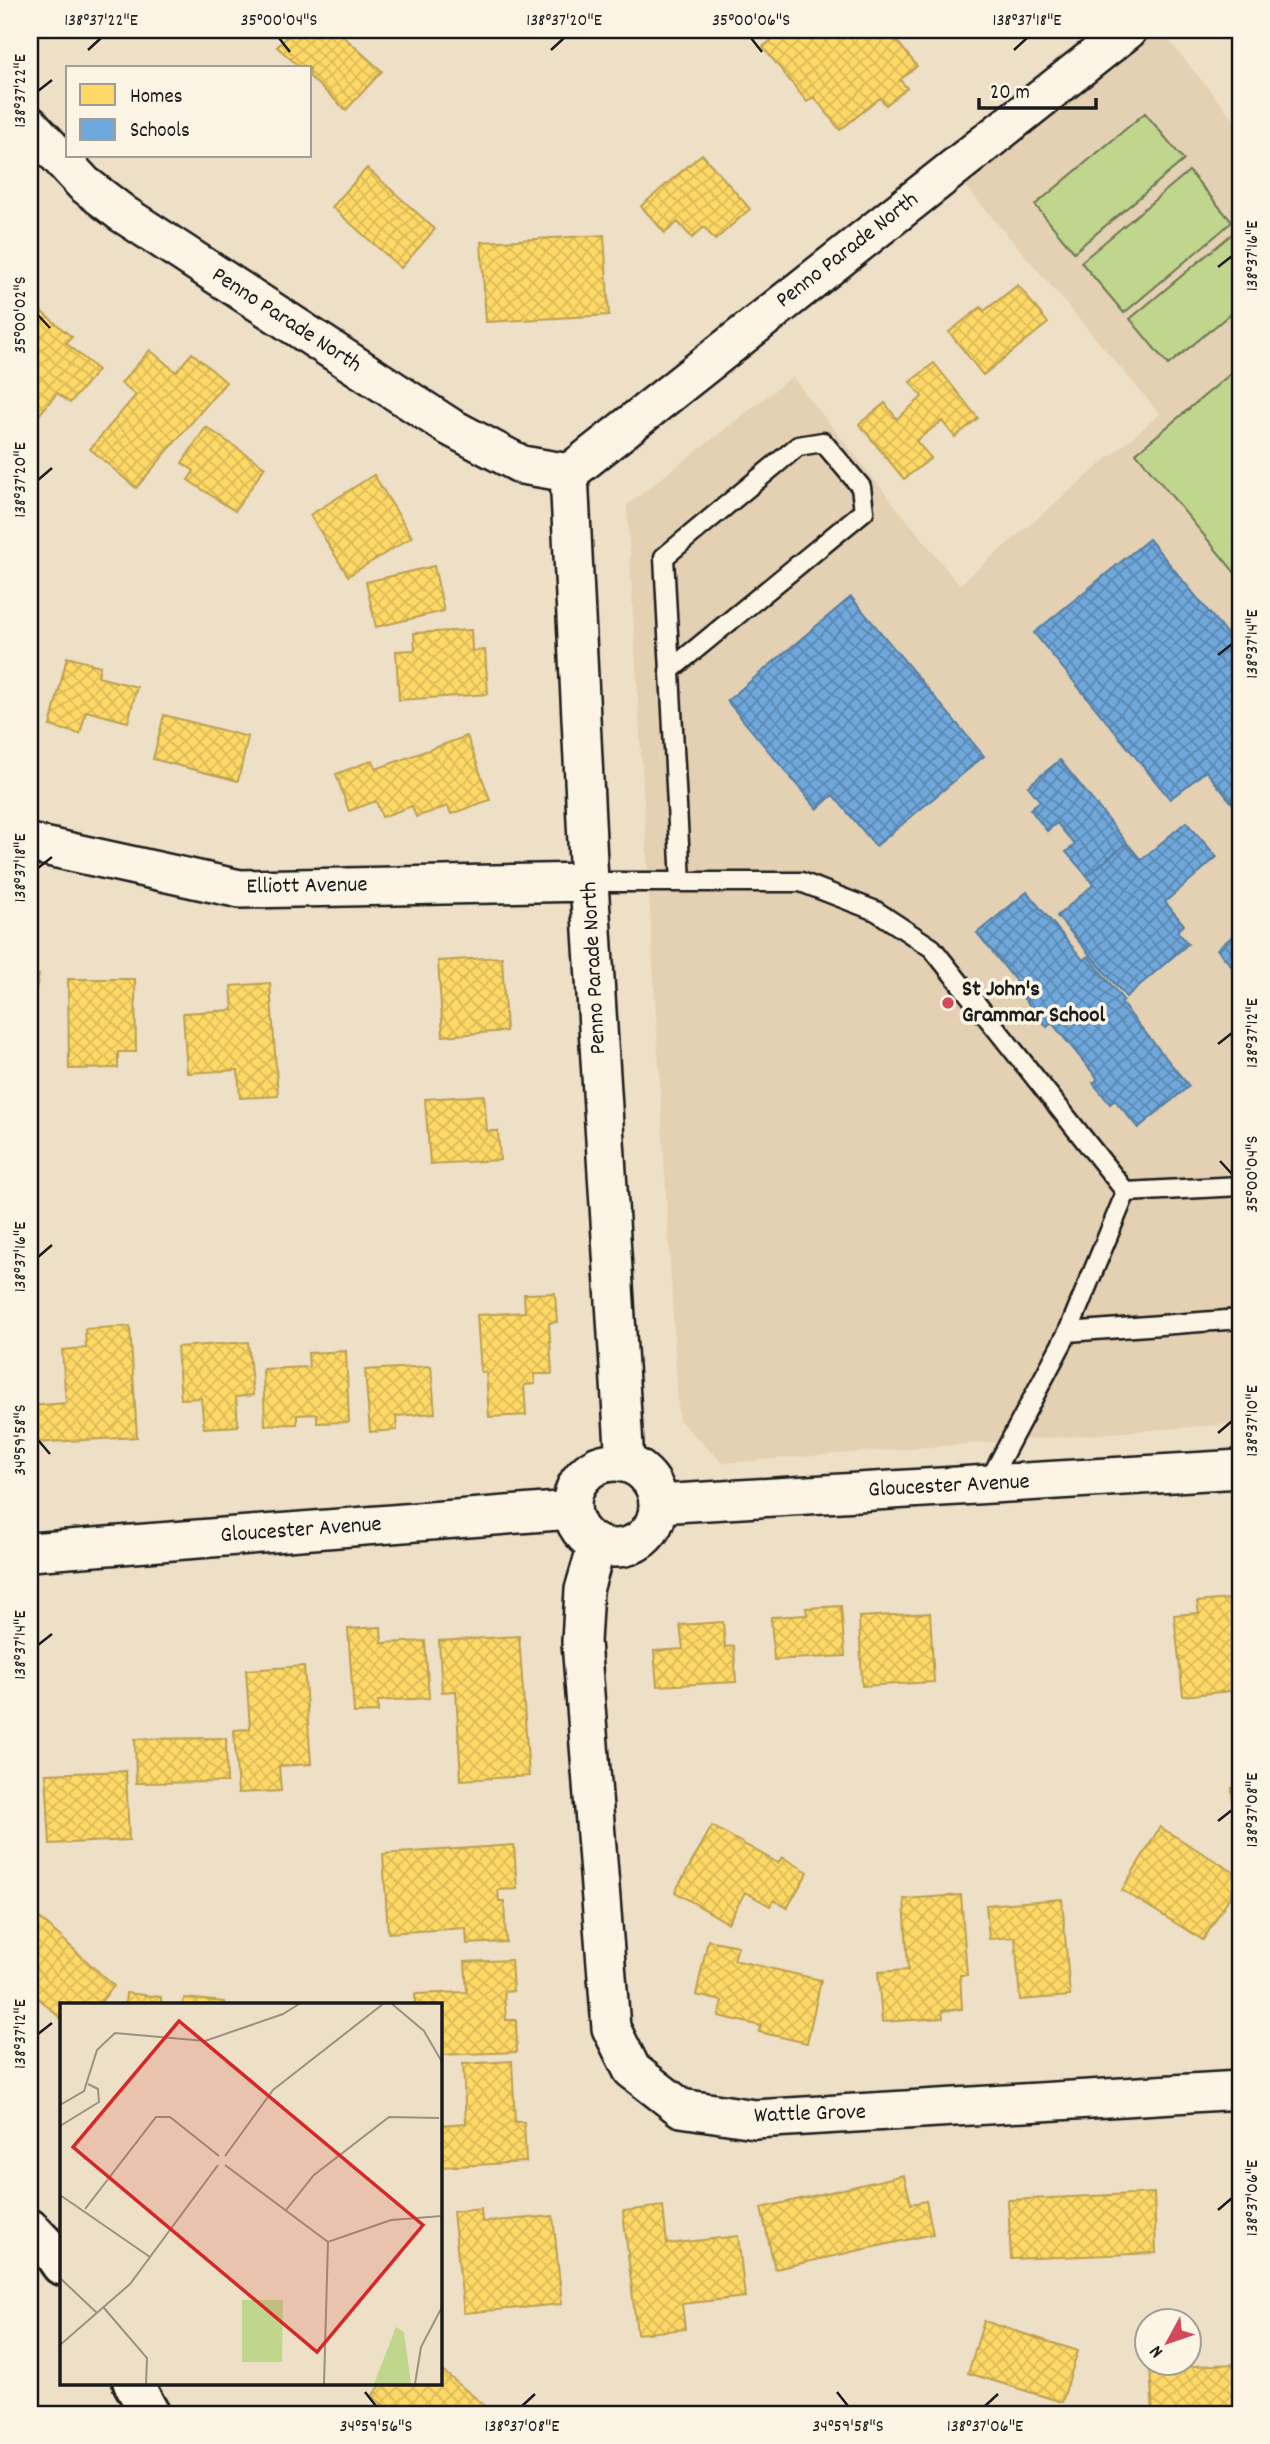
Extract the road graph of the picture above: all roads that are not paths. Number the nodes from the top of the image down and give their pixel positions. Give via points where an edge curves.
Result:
1 (1128, 30) edge
2 (30, 125) edge
3 (569, 472) junction
4 (669, 671) junction
5 (30, 843) edge
6 (589, 882) junction
7 (681, 882) junction
8 (1240, 1186) edge
9 (1126, 1192) junction
10 (1240, 1319) edge
11 (1068, 1332) junction
12 (625, 1463) junction
13 (1240, 1469) edge
14 (987, 1485) junction
15 (658, 1504) junction
16 (571, 1510) junction
17 (597, 1545) junction
18 (30, 1552) edge
19 (1240, 2090) edge
20 (30, 2229) edge
21 (60, 2264) edge
22 (134, 2384) edge
23 (150, 2414) edge

1 - 3 street, Penno Parade North
2 - 3 street, Penno Parade North via 84,184 122,214 426,411 522,465
3 - 6 street, Penno Parade North
4 - 4 lane via 664,557 798,446 822,442 861,487 864,511
4 - 7 lane
5 - 6 street, Elliott Avenue via 240,889
6 - 7 lane
6 - 12 street, Penno Parade North
7 - 9 lane via 801,882 876,911 932,948
8 - 9 lane
9 - 11 lane
10 - 11 lane
11 - 14 lane
12 - 15 street via 648,1478
12 - 16 street via 598,1465 586,1472 577,1483
13 - 14 street, Gloucester Avenue
14 - 15 street, Gloucester Avenue
15 - 17 street via 650,1531 639,1542 611,1549
16 - 17 street via 580,1531
16 - 18 street, Gloucester Avenue
17 - 19 street, Wattle Grove via 584,1590 581,1642 611,2028 632,2070 681,2108 755,2119
20 - 21 main road
22 - 23 main road

